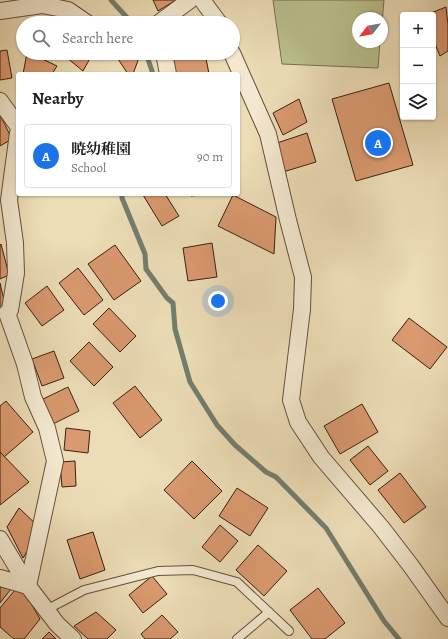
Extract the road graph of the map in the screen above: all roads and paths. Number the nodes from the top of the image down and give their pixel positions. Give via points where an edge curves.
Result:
1 (190, 0) edge
2 (202, 0) edge
3 (0, 10) edge
4 (77, 16) edge
5 (168, 16) edge
6 (214, 16) edge
7 (165, 60) edge
8 (235, 60) edge
9 (168, 72) edge
10 (0, 101) edge
11 (16, 123) edge
12 (16, 148) edge
13 (0, 539) edge
14 (0, 578) edge
15 (28, 586) junction
16 (46, 610) junction
17 (269, 612) junction
18 (448, 618) edge
19 (289, 631) dead end
20 (73, 639) edge
21 (237, 639) edge

1 - 5 street
2 - 6 street
3 - 4 street via 42,5 68,10
7 - 9 street
8 - 18 street via 268,134 303,277 292,400 298,422 321,457 390,538
10 - 11 street
12 - 15 street via 9,200 16,273 10,310 7,313 25,364 32,397 47,428 55,461
13 - 15 street
14 - 15 street
15 - 16 street
16 - 17 lane via 84,590 158,571 193,570 237,582
16 - 20 street
17 - 19 lane
17 - 21 lane

